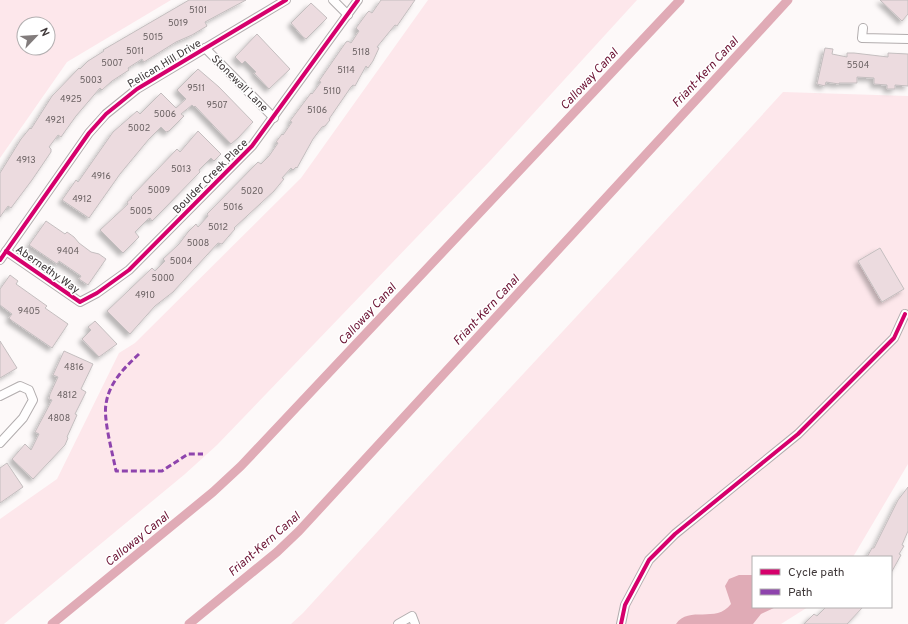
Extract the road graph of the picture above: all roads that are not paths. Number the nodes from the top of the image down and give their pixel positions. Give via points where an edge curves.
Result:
1 (286, 0) edge
2 (333, 0) edge
3 (358, 0) edge
4 (348, 15) junction
5 (863, 28) dead end
6 (908, 39) edge
7 (205, 48) junction
8 (274, 118) junction
9 (6, 251) junction
10 (0, 260) edge
11 (80, 302) joint
12 (905, 314) dead end
13 (0, 396) edge
14 (0, 442) edge
15 (398, 624) edge
16 (415, 624) edge
17 (621, 624) edge

1 - 7 street, Pelican Hill Drive
2 - 4 street
3 - 4 street, Boulder Creek Place
4 - 8 street, Boulder Creek Place
5 - 6 street via 862,38
7 - 8 street, Stonewall Lane
7 - 9 street, Pelican Hill Drive via 137,89 106,114 89,133
8 - 11 street, Boulder Creek Place via 252,146 129,270
9 - 10 street, Pelican Hill Drive
9 - 11 street, Abernethy Way
12 - 17 street via 894,338 798,434 675,534 650,560 625,605
13 - 14 street via 20,386 30,390 33,400 23,418
15 - 16 street via 412,616

